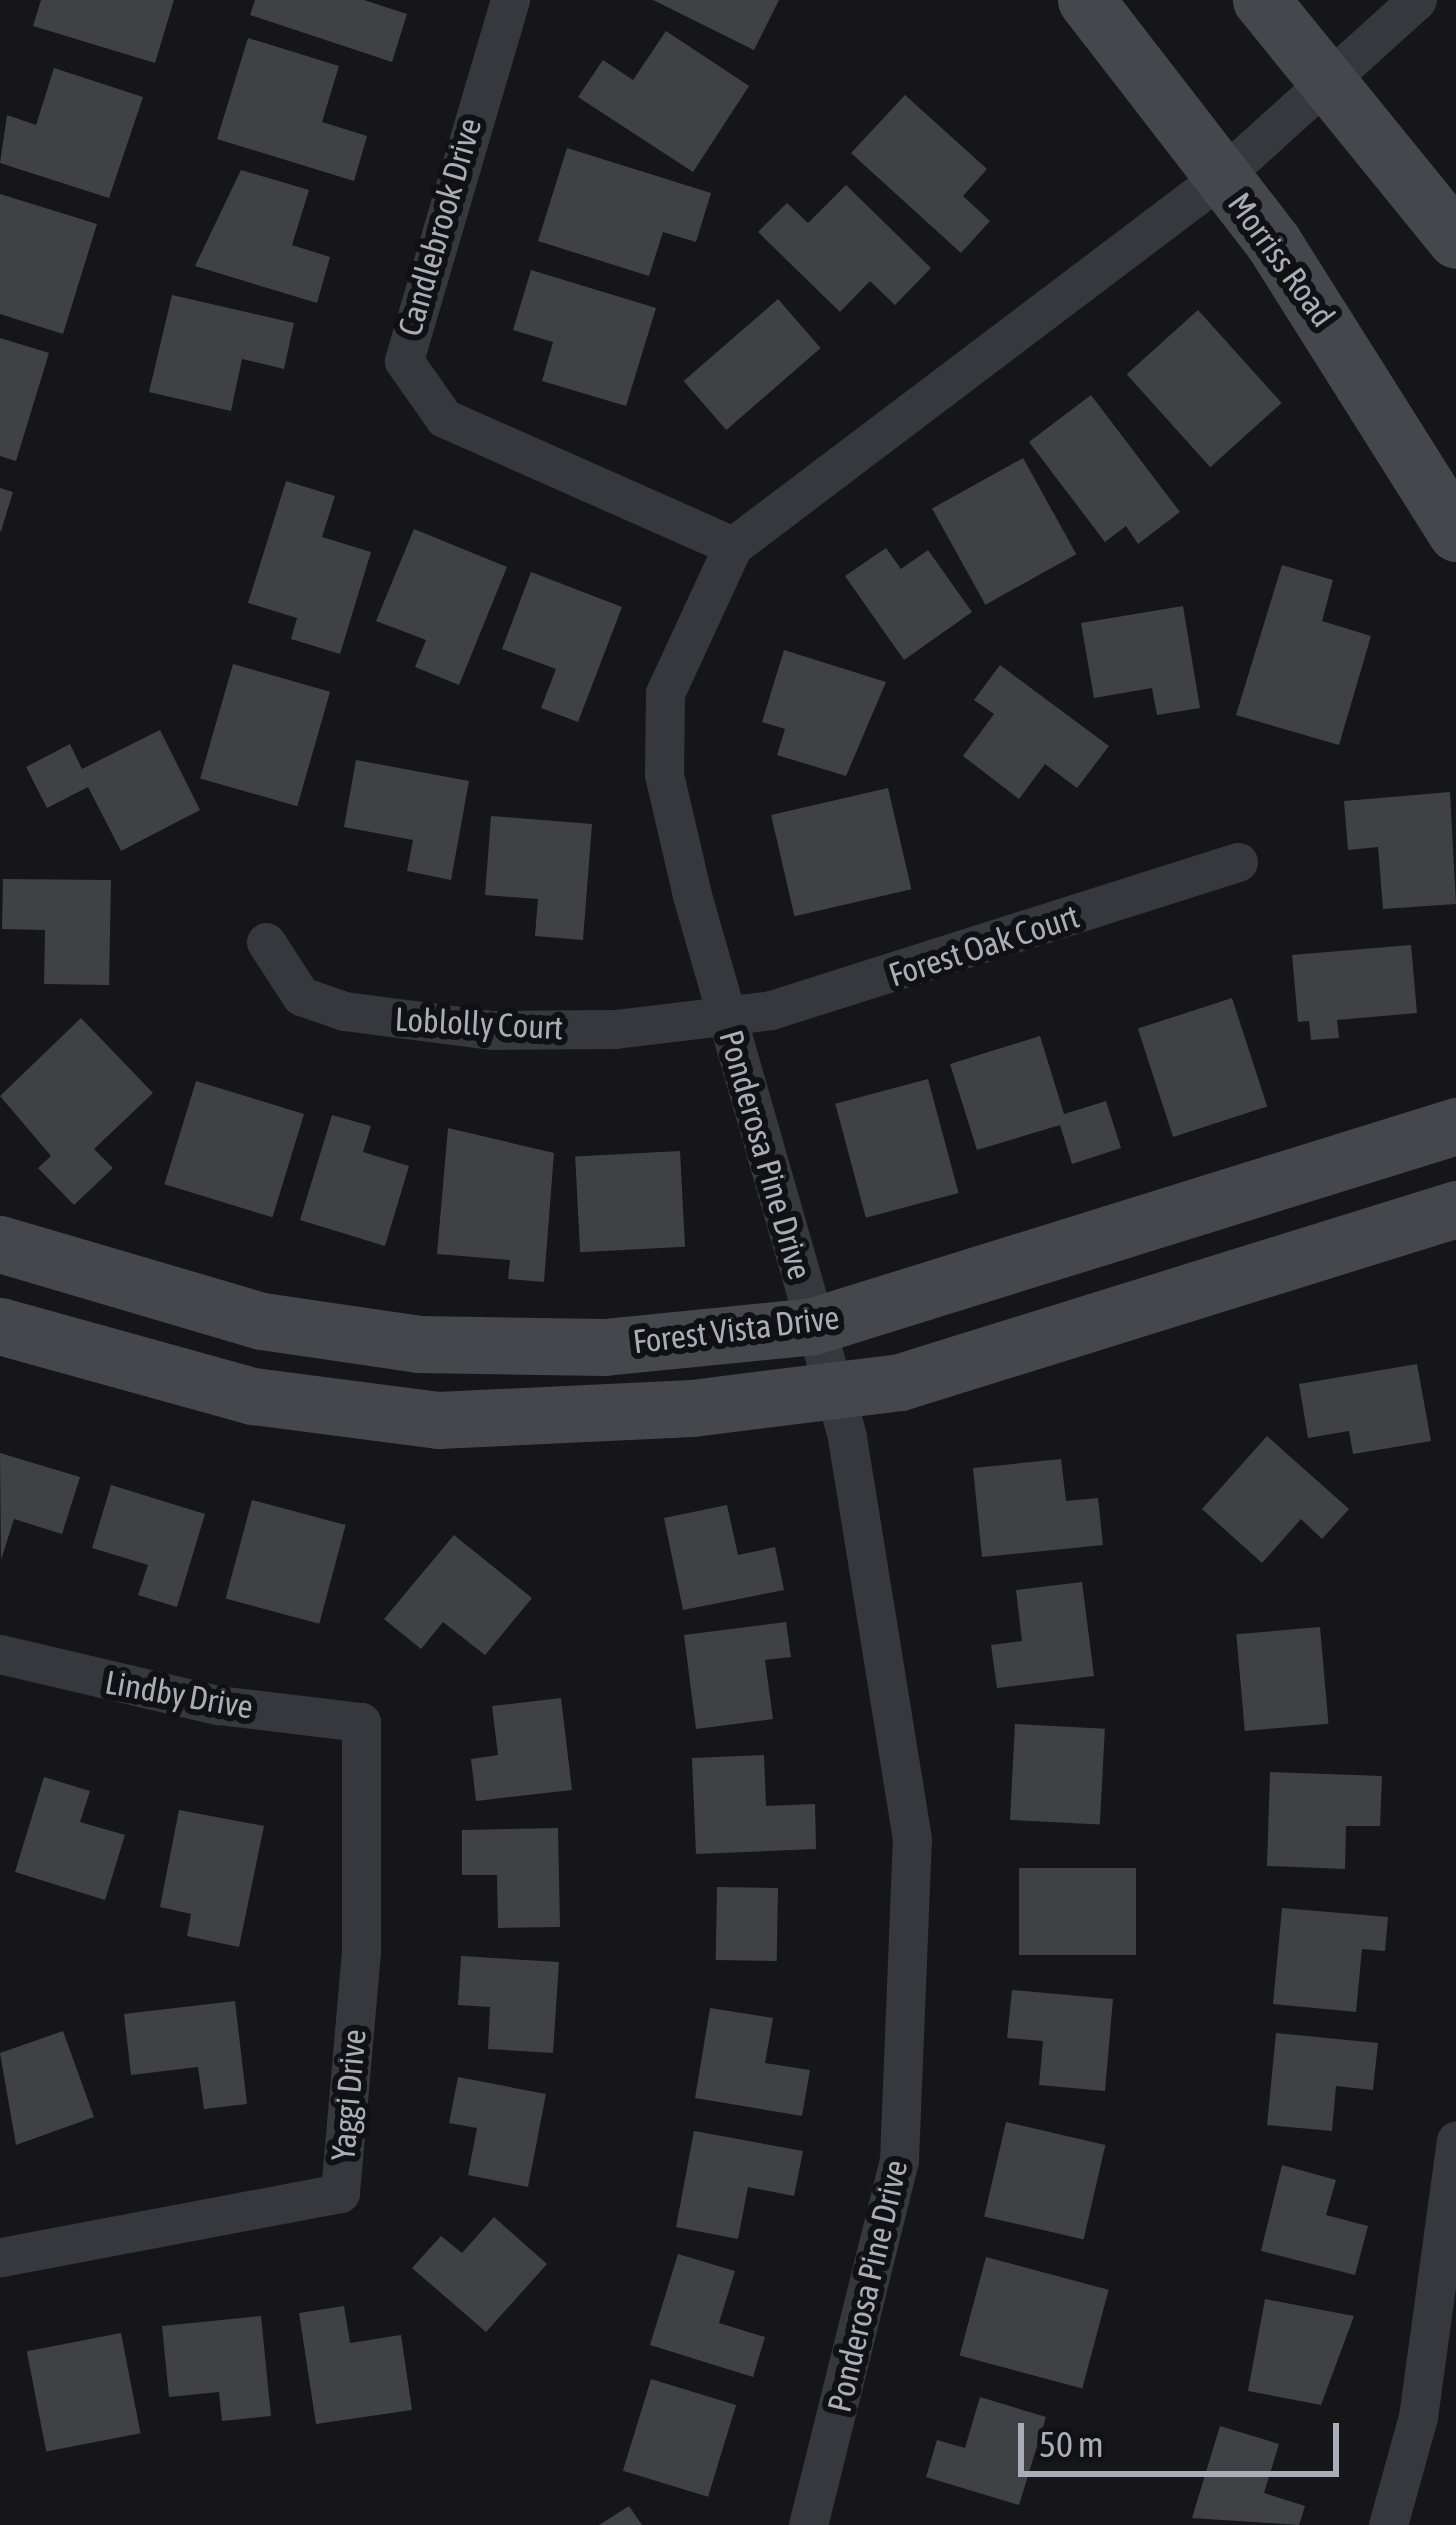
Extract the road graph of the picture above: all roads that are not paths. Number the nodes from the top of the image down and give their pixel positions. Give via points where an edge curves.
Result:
1 (510, 0) edge
2 (1087, 0) edge
3 (1261, 0) edge
4 (1418, 0) edge
5 (1329, 74) junction
6 (1221, 177) junction
7 (1456, 240) edge
8 (1456, 533) edge
9 (734, 546) junction
10 (1238, 862) dead end
11 (266, 942) dead end
12 (726, 1017) junction
13 (1456, 1126) edge
14 (1456, 1209) edge
15 (0, 1244) edge
16 (0, 1326) edge
17 (813, 1327) junction
18 (835, 1392) junction
19 (0, 1654) edge
20 (361, 1722) joint
21 (1456, 2141) edge
22 (0, 2257) edge
23 (808, 2525) edge
24 (1388, 2525) edge

1 - 9 street, Candlebrook Drive via 404,361 444,418
2 - 6 main road, Morriss Road
3 - 5 main road
4 - 5 street, Ponderosa Pine Drive
5 - 6 street, Ponderosa Pine Drive
5 - 7 main road
6 - 8 main road, Morriss Road via 1393,420
6 - 9 street, Ponderosa Pine Drive
9 - 12 street, Ponderosa Pine Drive via 686,632 659,736
10 - 12 street, Forest Oak Court via 986,947
11 - 12 street, Loblolly Court via 301,996 398,1022 550,1031
12 - 17 street, Ponderosa Pine Drive
13 - 17 main road, Forest Vista Drive
14 - 18 main road, Forest Vista Drive via 1038,1343
15 - 17 main road, Forest Vista Drive via 182,1303 419,1344 604,1347
16 - 18 main road, Forest Vista Drive via 253,1396 437,1420
17 - 18 street, Ponderosa Pine Drive
18 - 23 street, Ponderosa Pine Drive via 912,1840 899,2160
19 - 20 street, Lindby Drive via 218,1705
20 - 22 street, Yaggi Drive via 362,1952 340,2193
21 - 24 street via 1418,2417

